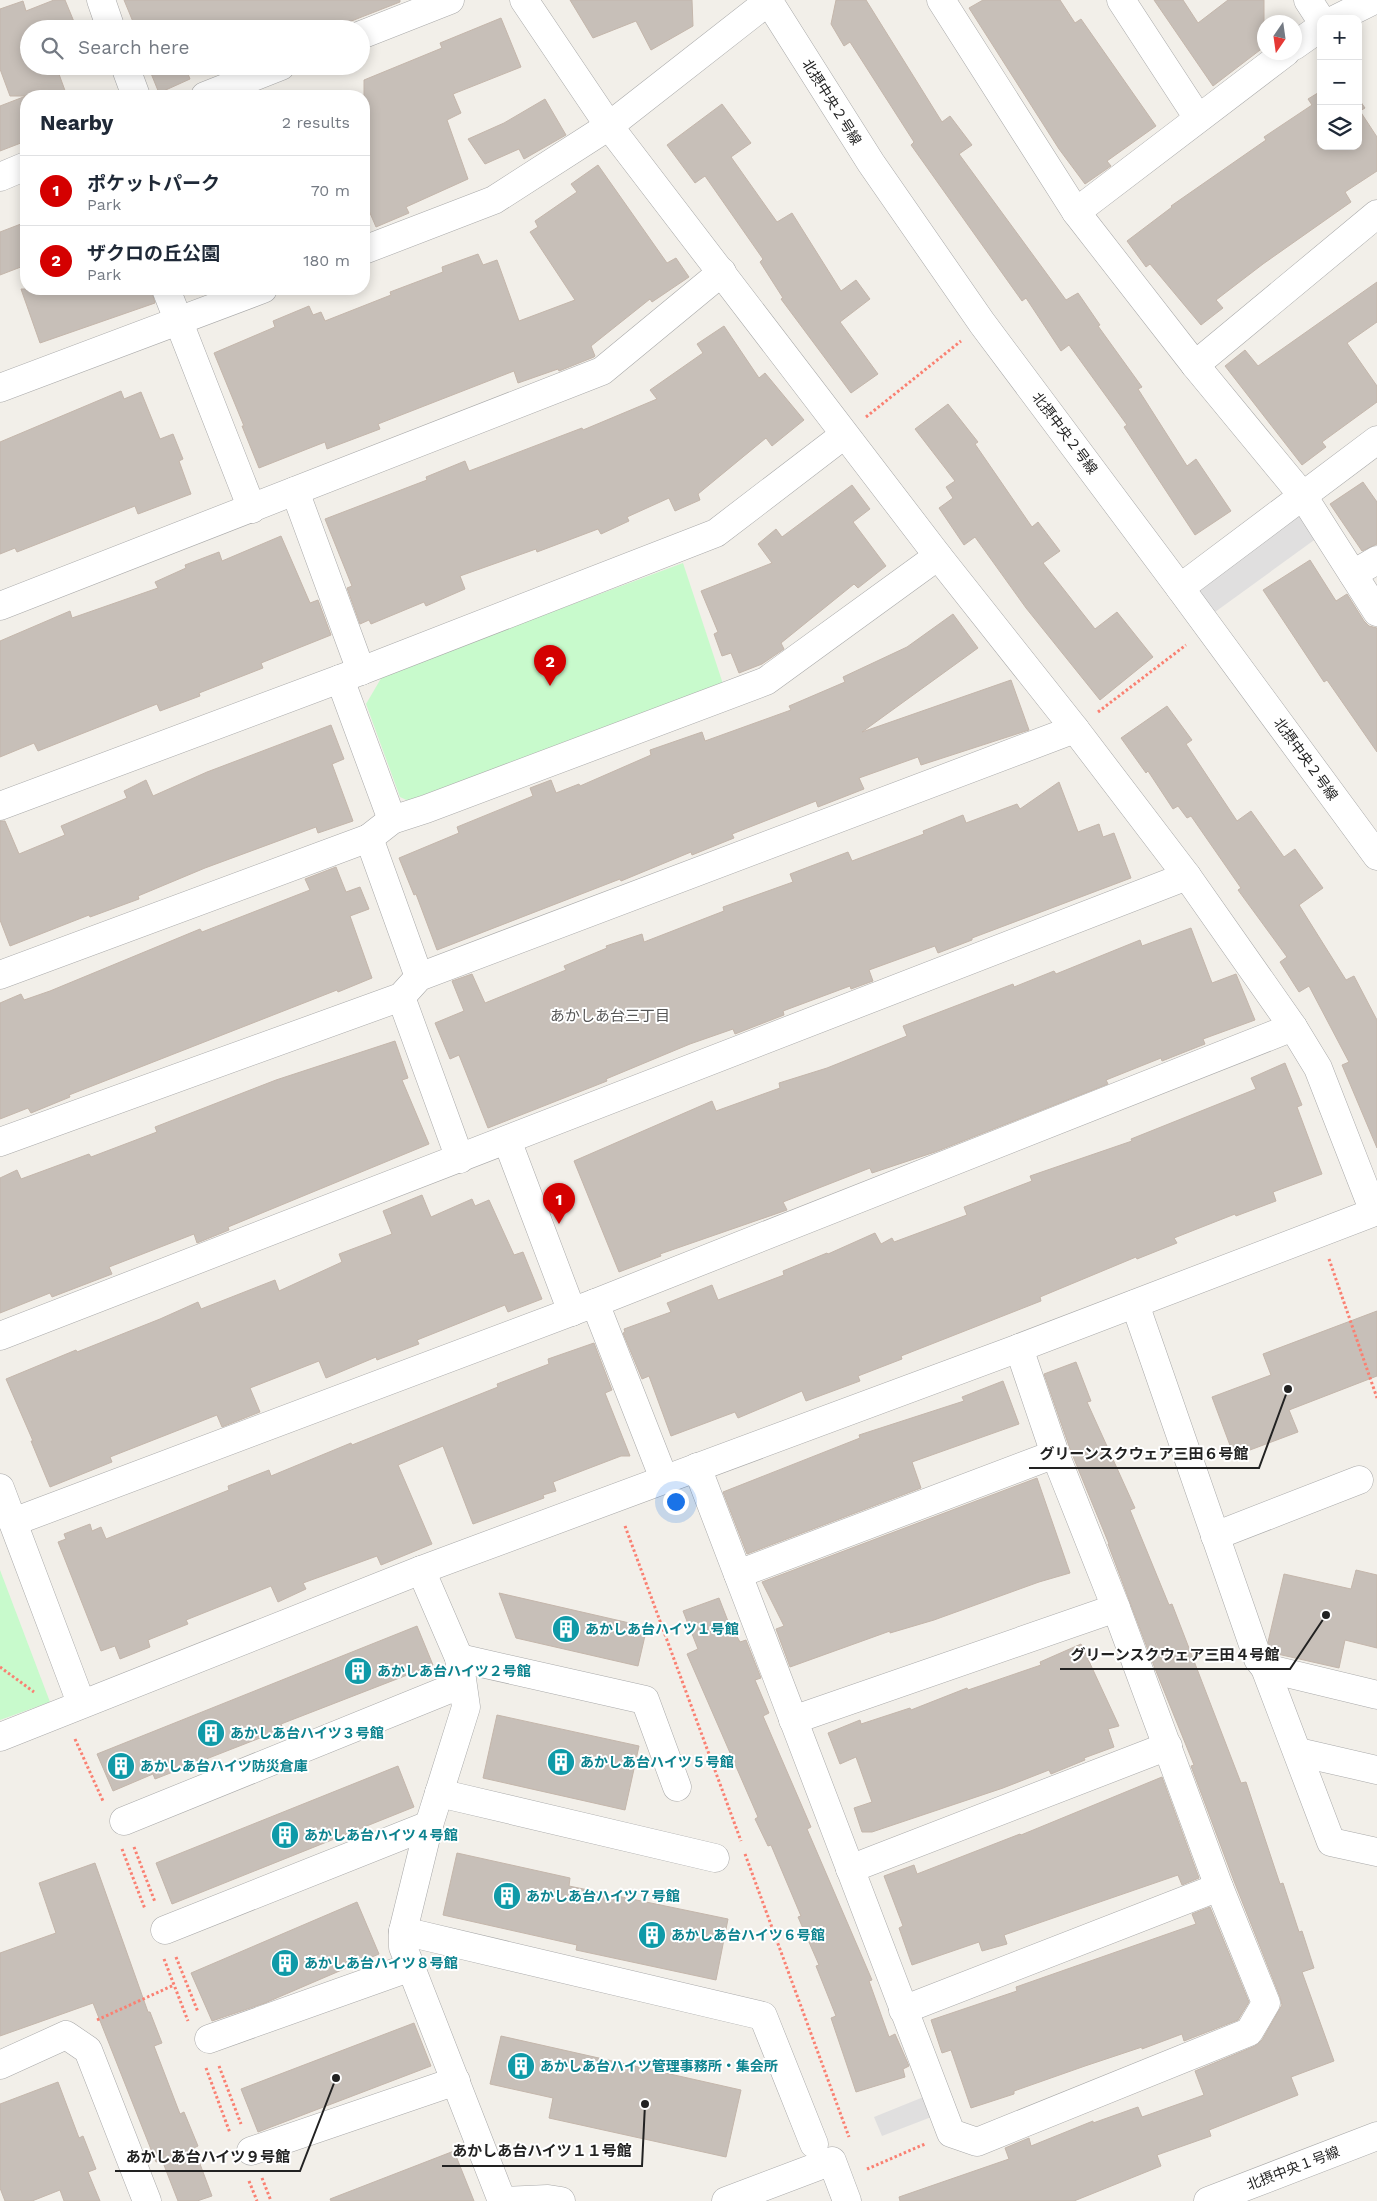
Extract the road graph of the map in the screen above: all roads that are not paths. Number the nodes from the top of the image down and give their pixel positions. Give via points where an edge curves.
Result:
1 (101, 0) edge
2 (450, 0) edge
3 (524, 0) edge
4 (769, 0) edge
5 (941, 0) edge
6 (1121, 0) edge
7 (1308, 0) edge
8 (1374, 0) edge
9 (1318, 15) edge
10 (1344, 15) edge
11 (109, 20) edge
12 (1317, 30) edge
13 (370, 31) edge
14 (1302, 40) edge
15 (1275, 60) edge
16 (128, 75) edge
17 (258, 75) edge
18 (134, 90) edge
19 (220, 90) edge
20 (1198, 118) junction
21 (608, 126) junction
22 (20, 169) edge
23 (0, 177) edge
24 (1076, 212) junction
25 (1377, 214) edge
26 (370, 248) edge
27 (722, 272) junction
28 (168, 295) edge
29 (247, 295) edge
30 (179, 321) junction
31 (1195, 365) junction
32 (0, 388) edge
33 (844, 434) junction
34 (1377, 440) edge
35 (295, 492) junction
36 (1302, 496) junction
37 (252, 509) junction
38 (938, 556) junction
39 (1377, 560) edge
40 (1353, 574) junction
41 (1180, 588) junction
42 (0, 606) edge
43 (1377, 612) edge
44 (350, 675) junction
45 (1076, 729) junction
46 (0, 806) edge
47 (392, 820) junction
48 (369, 838) junction
49 (1377, 856) edge
50 (1187, 876) junction
51 (0, 975) edge
52 (419, 977) junction
53 (402, 997) junction
54 (1293, 1027) junction
55 (507, 1140) junction
56 (0, 1142) edge
57 (460, 1159) junction
58 (1376, 1211) edge
59 (1135, 1304) junction
60 (584, 1307) junction
61 (0, 1336) edge
62 (1019, 1348) junction
63 (1055, 1454) junction
64 (697, 1467) junction
65 (664, 1479) junction
66 (1359, 1480) dead end
67 (0, 1488) edge
68 (13, 1522) junction
69 (1216, 1536) junction
70 (421, 1570) junction
71 (738, 1574) junction
72 (1116, 1608) junction
73 (1265, 1668) junction
74 (461, 1671) junction
75 (1377, 1695) edge
76 (72, 1708) junction
77 (793, 1720) junction
78 (0, 1737) edge
79 (1168, 1746) junction
80 (1298, 1752) junction
81 (1377, 1770) edge
82 (676, 1787) dead end
83 (439, 1794) junction
84 (124, 1821) road end
85 (429, 1825) junction
86 (1377, 1852) edge
87 (715, 1858) dead end
88 (850, 1868) junction
89 (1219, 1887) junction
90 (165, 1930) road end
91 (403, 1931) junction
92 (411, 1966) junction
93 (903, 2010) junction
94 (209, 2039) road end
95 (0, 2064) edge
96 (456, 2081) junction
97 (1377, 2136) edge
98 (814, 2144) dead end
99 (251, 2151) road end
100 (147, 2201) edge
101 (502, 2201) edge
102 (561, 2201) edge
103 (726, 2201) edge
104 (847, 2201) edge
105 (1208, 2201) edge

1 - 11 street
2 - 13 street
3 - 21 street
4 - 21 street
4 - 41 street, 北摂中央２号線 via 870,163 982,323
5 - 24 street
6 - 20 street
7 - 9 street
8 - 10 street
12 - 14 street
15 - 20 street
16 - 18 street
17 - 19 street
20 - 24 street
21 - 26 street via 494,200
21 - 27 street
22 - 23 street
24 - 31 street
25 - 31 street
27 - 33 street
27 - 35 street via 602,371
28 - 30 street
29 - 30 street
30 - 32 street
30 - 37 street
31 - 36 street
33 - 38 street
33 - 44 street via 716,533
34 - 36 street
35 - 37 street
35 - 44 street
36 - 40 street
36 - 41 street
37 - 42 street
38 - 45 street
38 - 47 street via 766,681
39 - 40 street
40 - 43 street
41 - 49 street, 北摂中央２号線
44 - 46 street
44 - 47 street
45 - 50 street
45 - 52 street
47 - 48 street
48 - 51 street
48 - 52 street
50 - 54 street
50 - 55 street
52 - 53 street
53 - 56 street
53 - 57 street
54 - 58 street via 1318,1068
54 - 60 street
55 - 57 street
55 - 60 street
57 - 61 street
58 - 59 street
59 - 62 street
59 - 69 street
60 - 65 street
60 - 68 street
62 - 63 street
62 - 64 street
63 - 71 street
63 - 72 street
64 - 65 street
64 - 71 street
65 - 70 street
66 - 69 street
67 - 68 street
68 - 76 street
69 - 73 street via 1258,1660
70 - 74 street
70 - 76 street
71 - 77 street
72 - 77 street
72 - 79 street
73 - 75 street
73 - 80 street
74 - 82 street via 645,1700
74 - 83 street via 466,1707
74 - 84 street
76 - 78 street
77 - 88 street
79 - 88 street
79 - 89 street
80 - 81 street
80 - 86 street via 1331,1842
83 - 85 street
83 - 87 street
85 - 90 street
85 - 91 street
88 - 93 street
89 - 93 street
89 - 93 street via 1266,2003 1249,2032 977,2142 951,2133
91 - 92 street via 403,1947
91 - 98 street via 763,2016
92 - 94 street
92 - 96 street
95 - 100 street via 66,2035 88,2050
96 - 99 street
96 - 101 street
97 - 105 street, 北摂中央１号線
101 - 102 street
103 - 104 street via 832,2161

